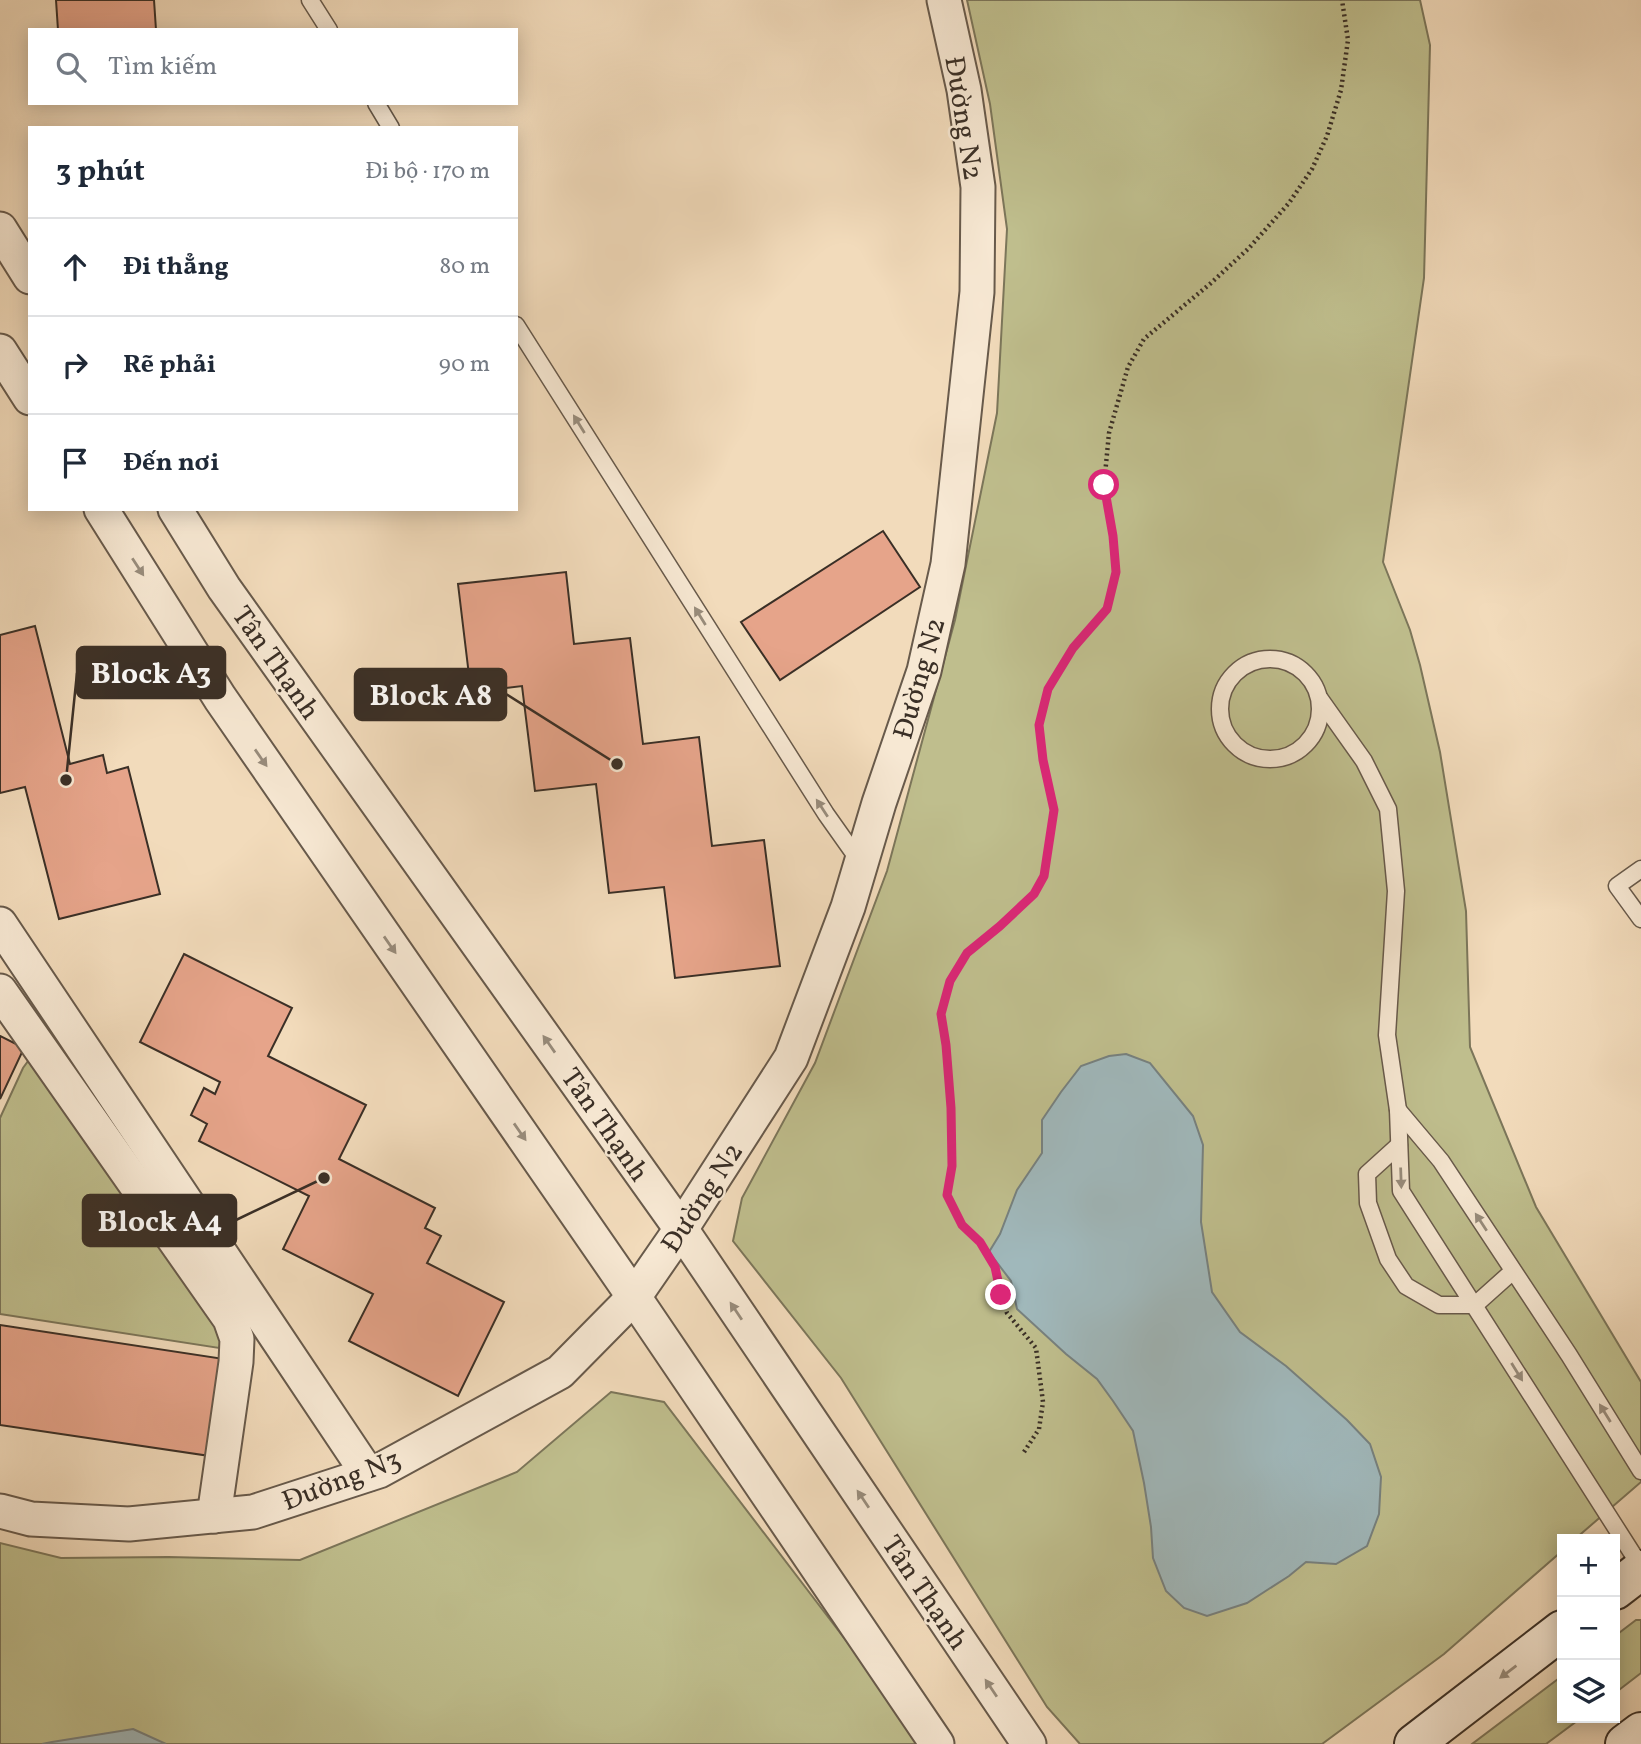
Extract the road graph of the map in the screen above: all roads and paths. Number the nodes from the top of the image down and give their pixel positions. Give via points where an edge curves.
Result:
1 (310, 0) edge
2 (944, 0) edge
3 (1342, 0) edge
4 (328, 28) edge
5 (377, 105) edge
6 (390, 126) edge
7 (0, 229) edge
8 (28, 274) edge
9 (518, 328) edge
10 (0, 351) edge
11 (28, 395) edge
12 (102, 511) edge
13 (176, 511) edge
14 (1320, 699) junction
15 (861, 864) junction
16 (1641, 869) edge
17 (1641, 919) edge
18 (0, 924) edge
19 (0, 991) edge
20 (1398, 1110) junction
21 (1399, 1145) junction
22 (681, 1229) junction
23 (1513, 1271) junction
24 (634, 1297) junction
25 (1475, 1305) junction
26 (1024, 1452) dead end
27 (1641, 1471) edge
28 (368, 1474) junction
29 (0, 1511) edge
30 (214, 1516) junction
31 (1641, 1569) edge
32 (1620, 1586) edge
33 (1557, 1634) edge
34 (1641, 1732) edge
35 (937, 1744) edge
36 (1029, 1744) edge
37 (1413, 1744) edge
38 (1625, 1744) edge

1 - 4 lane
2 - 15 street, Đường N2 via 964,90 978,187 975,305 948,564 924,671
3 - 26 path via 1348,40 1341,90 1312,169 1289,204 1249,248 1144,338 1128,367 1109,433 1105,472 1116,572 1107,609 1073,648 1048,689 1039,725 1054,810 1044,876 1034,894 967,953 950,981 941,1014 951,1108 952,1166 947,1195 962,1225 980,1242 995,1267 1007,1313 1036,1348 1042,1402 1038,1429
5 - 6 lane
7 - 8 street
15 -> 9 lane
10 - 11 street
12 -> 24 street via 220,698
22 -> 13 street, Tân Thạnh via 224,588
14 - 14 lane via 1303,671 1272,658 1255,660 1229,680 1222,695 1223,728 1244,753 1276,760 1293,755 1315,732 1321,716
14 - 20 lane via 1364,761 1388,809 1396,891 1387,1035
15 - 22 street, Đường N2 via 792,1058
16 - 17 lane via 1617,886
18 - 28 street
19 - 30 street via 230,1319 237,1339 236,1362
20 - 21 lane
23 -> 20 lane via 1441,1161
21 -> 25 lane via 1401,1191
21 - 25 lane via 1367,1174 1367,1203 1388,1259 1406,1286 1439,1305
22 - 24 street, Đường N2
36 -> 22 street, Tân Thạnh
23 - 25 lane
27 -> 23 lane
24 - 28 street, Đường N3 via 560,1372
24 - 35 street
25 -> 31 lane
28 - 30 street, Đường N3 via 253,1512
29 - 30 street, Đường N3 via 31,1518 130,1524
31 - 32 street
33 -> 37 street
34 - 38 street

